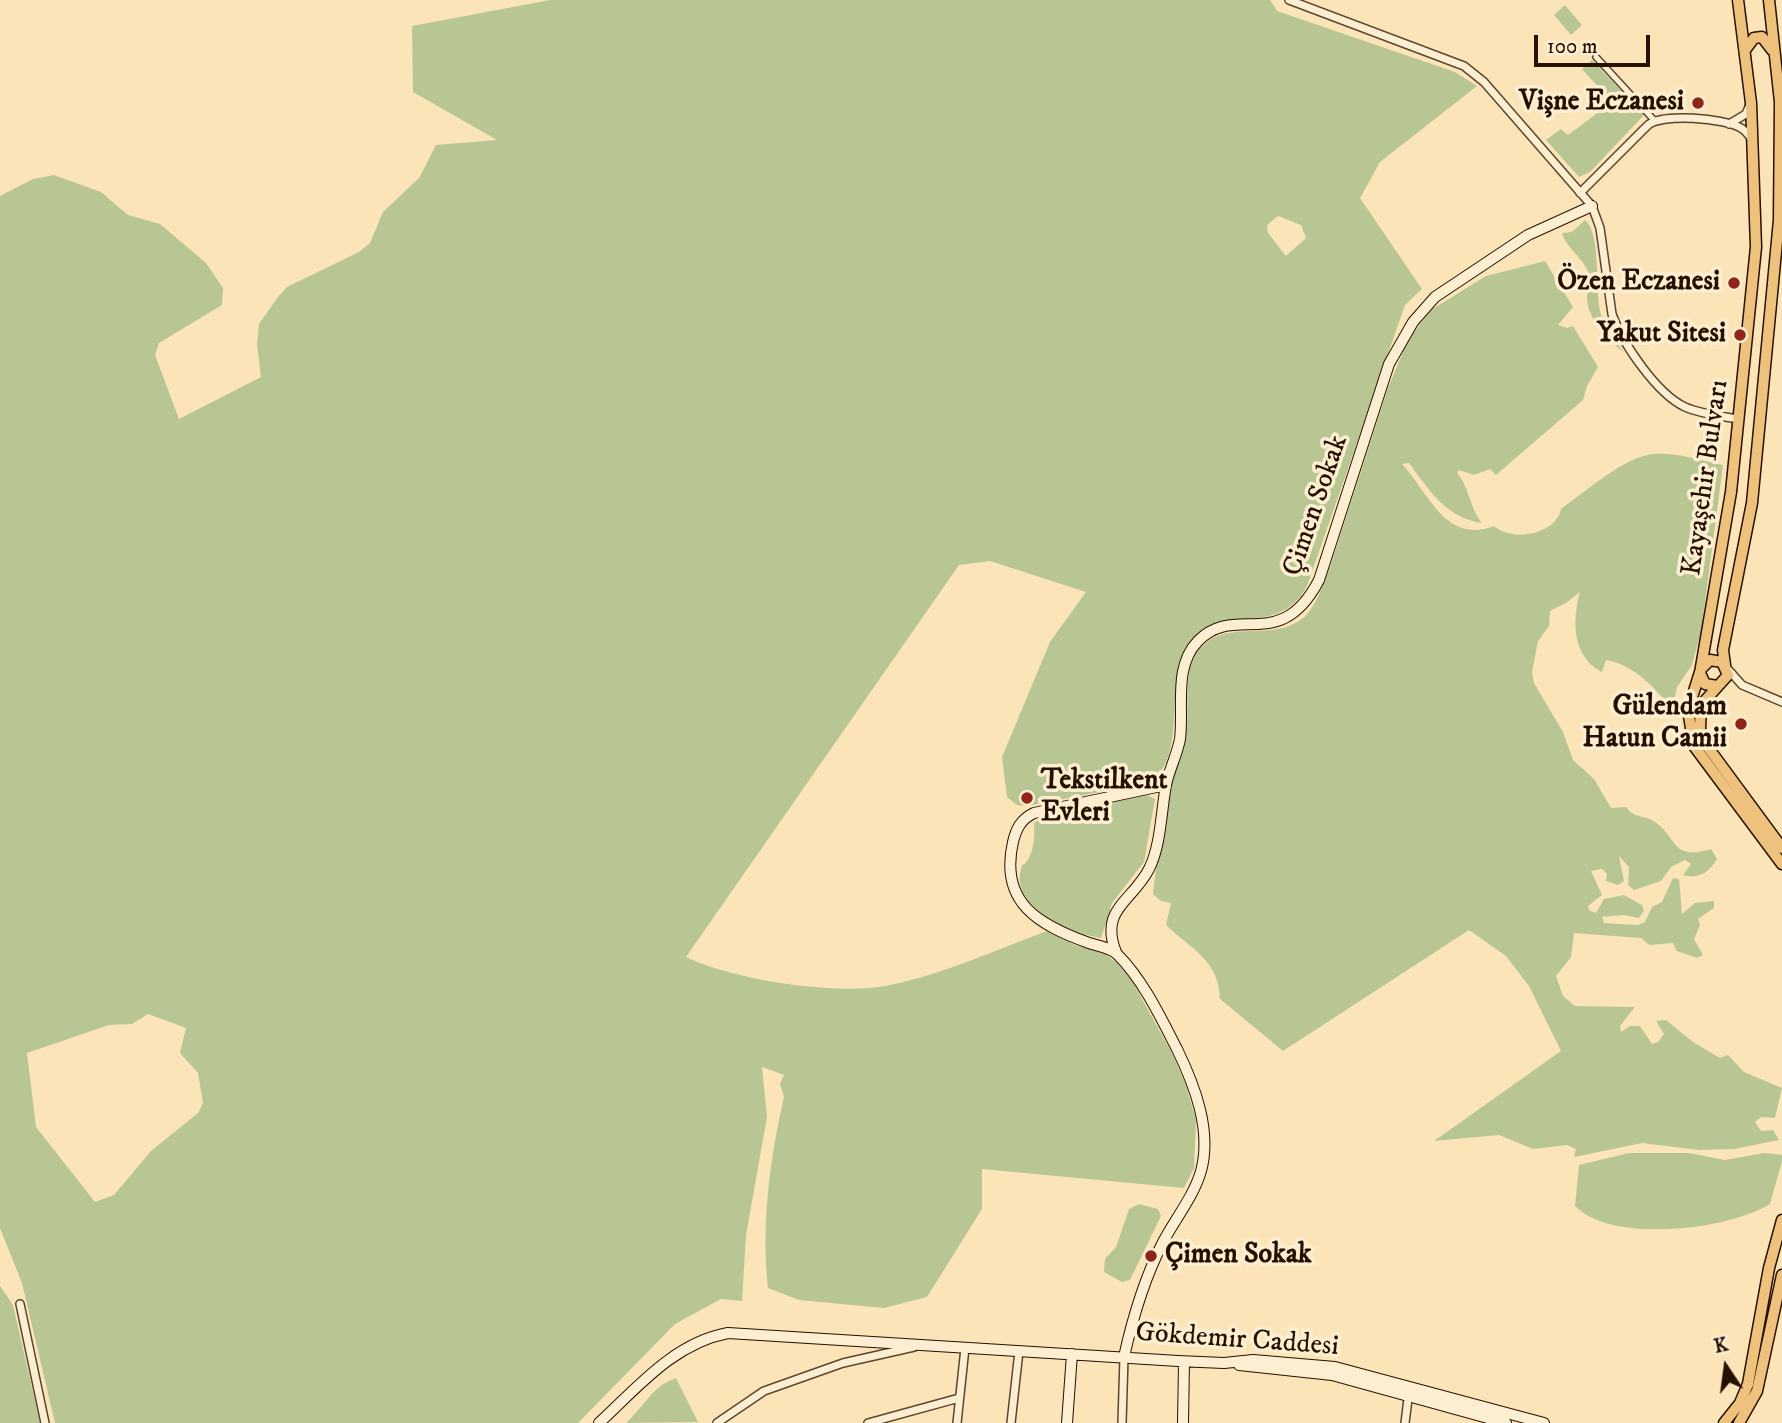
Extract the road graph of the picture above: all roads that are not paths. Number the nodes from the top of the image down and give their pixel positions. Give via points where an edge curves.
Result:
1 (1289, 0) edge
2 (1738, 0) edge
3 (1769, 0) edge
4 (1745, 50) junction
5 (1596, 57) dead end
6 (1777, 70) junction
7 (1751, 103) junction
8 (1654, 120) junction
9 (1729, 124) junction
10 (1754, 144) junction
11 (1780, 153) edge
12 (1781, 189) edge
13 (1580, 192) junction
14 (1592, 206) junction
15 (1755, 233) junction
16 (1777, 237) junction
17 (1738, 419) junction
18 (1725, 666) junction
19 (1701, 669) junction
20 (1742, 685) junction
21 (1717, 687) junction
22 (1782, 702) edge
23 (1166, 785) junction
24 (1782, 848) edge
25 (1782, 864) edge
26 (1116, 952) junction
27 (1782, 1220) edge
28 (1782, 1275) edge
29 (20, 1304) dead end
30 (920, 1346) junction
31 (965, 1348) junction
32 (1019, 1350) junction
33 (1072, 1354) junction
34 (1124, 1357) junction
35 (1184, 1362) junction
36 (1409, 1392) junction
37 (959, 1398) junction
38 (45, 1423) edge
39 (599, 1423) edge
40 (717, 1423) edge
41 (868, 1423) edge
42 (957, 1423) edge
43 (1011, 1423) edge
44 (1068, 1423) edge
45 (1122, 1423) edge
46 (1183, 1423) edge
47 (1405, 1423) edge
48 (1506, 1423) edge
49 (1544, 1423) edge
50 (1724, 1423) edge
51 (1739, 1423) edge

1 - 13 street via 1473,72
2 - 4 main road, Kayaşehir Bulvarı
3 - 6 main road, Kayaşehir Bulvarı
4 - 6 main road via 1754,38 1767,40
4 - 7 main road, Kayaşehir Bulvarı
5 - 8 street
6 - 11 main road, Kayaşehir Bulvarı
7 - 9 street via 1746,114
7 - 10 main road, Kayaşehir Bulvarı
8 - 9 street via 1670,117
8 - 13 street
9 - 10 street via 1745,131
10 - 15 main road, Kayaşehir Bulvarı
11 - 12 main road, Kayaşehir Bulvarı
12 - 16 main road, Kayaşehir Bulvarı
13 - 14 street
14 - 17 street via 1616,326 1648,373 1684,407
14 - 23 main road, Çimen Sokak via 1544,226 1505,250 1435,297 1413,322 1384,378 1311,596 1286,619 1225,627 1200,639 1191,650 1184,664 1180,742
15 - 16 main road via 1760,246
15 - 17 main road, Kayaşehir Bulvarı
16 - 18 main road, Kayaşehir Bulvarı via 1752,503 1723,650
17 - 19 main road, Kayaşehir Bulvarı via 1731,492
18 - 19 main road via 1714,660
18 - 20 street
18 - 21 main road via 1727,679
19 - 21 main road via 1703,681
19 - 25 main road, Kayaşehir Bulvarı via 1688,710 1694,746
20 - 21 street
20 - 22 street
21 - 24 main road via 1701,705 1704,742
23 - 26 main road, Çimen Sokak via 1152,861 1119,906 1111,926
23 - 26 main road via 1044,810 1025,817 1014,836 1013,883 1017,897 1032,915 1056,931
26 - 34 main road via 1178,1051 1205,1139 1201,1172 1147,1277
27 - 50 main road via 1748,1384
28 - 51 main road via 1757,1391
29 - 38 street
30 - 31 main road, Gökdemir Caddesi
30 - 39 main road, Gökdemir Caddesi via 750,1334 712,1336 675,1354
30 - 40 street, Gökdemir Caddesi via 843,1363 764,1391
31 - 32 main road, Gökdemir Caddesi
31 - 37 street
32 - 33 main road, Gökdemir Caddesi
32 - 43 street
33 - 34 main road, Gökdemir Caddesi
33 - 44 main road
34 - 35 main road, Gökdemir Caddesi
34 - 45 street
35 - 36 main road, Gökdemir Caddesi via 1253,1360 1335,1367
35 - 46 main road
36 - 47 street
36 - 48 main road
36 - 49 main road, Gökdemir Caddesi
37 - 41 street
37 - 42 street

